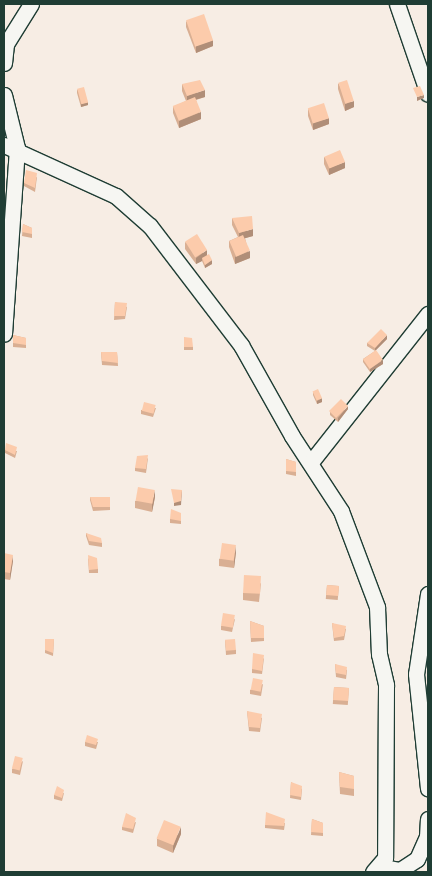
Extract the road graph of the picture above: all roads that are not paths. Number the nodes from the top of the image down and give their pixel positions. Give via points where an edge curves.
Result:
1 (31, 4) edge
2 (397, 4) edge
3 (4, 63) edge
4 (428, 94) edge
5 (4, 95) edge
6 (11, 146) edge
7 (428, 314) edge
8 (4, 334) edge
9 (311, 462) junction
10 (428, 594) edge
11 (428, 788) edge
12 (428, 819) edge
13 (376, 869) edge

1 - 3 street via 6,44
2 - 4 street
5 - 6 street
6 - 8 street
6 - 9 street via 116,196 150,226 241,344
7 - 9 street
9 - 13 street via 341,511 377,607 378,654 386,685 385,858
10 - 11 street via 416,674
12 - 13 street via 427,837 417,859 400,870

